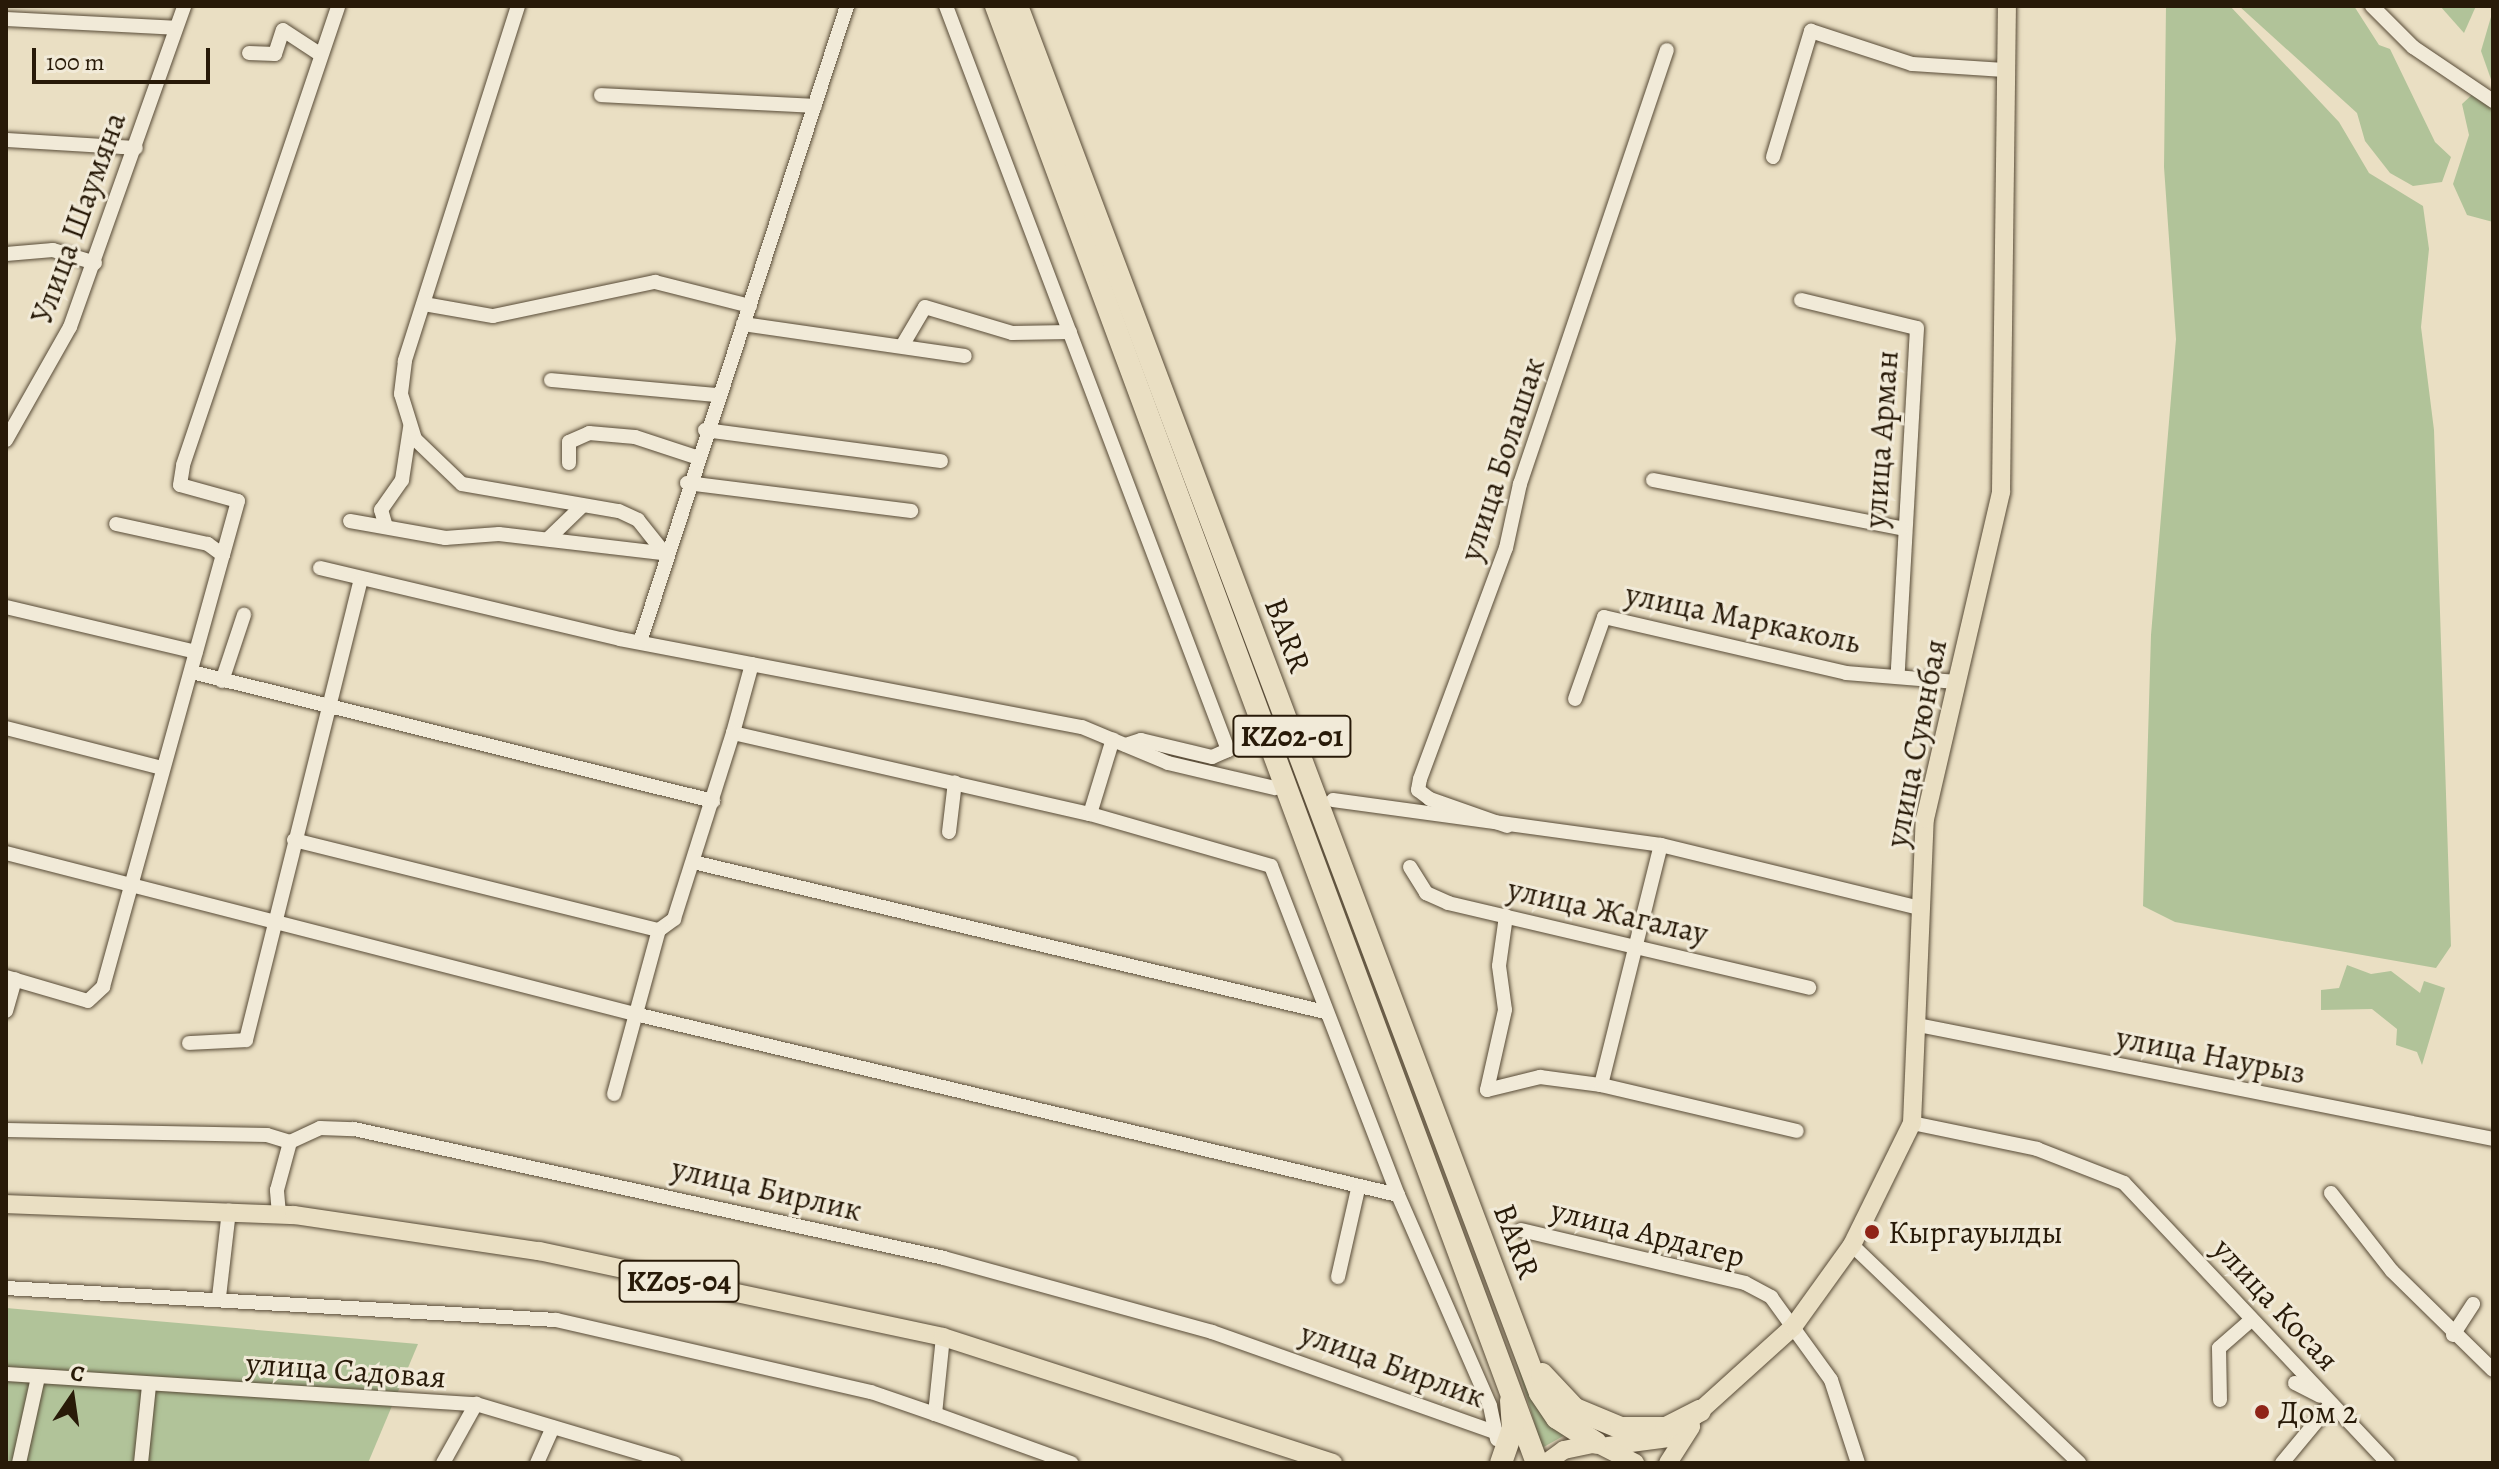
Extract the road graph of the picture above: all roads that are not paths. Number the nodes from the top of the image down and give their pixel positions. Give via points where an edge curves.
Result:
1 (184, 6) edge
2 (338, 6) edge
3 (518, 6) edge
4 (847, 6) edge
5 (946, 6) edge
6 (996, 6) edge
7 (1017, 6) edge
8 (2007, 6) edge
9 (2372, 6) edge
10 (6, 19) edge
11 (175, 28) junction
12 (1667, 50) dead end
13 (249, 53) dead end
14 (321, 55) junction
15 (2005, 70) junction
16 (601, 95) dead end
17 (2493, 101) edge
18 (815, 106) junction
19 (6, 140) edge
20 (136, 148) junction
21 (1773, 157) dead end
22 (6, 254) edge
23 (95, 263) junction
24 (1801, 300) dead end
25 (424, 304) junction
26 (750, 306) junction
27 (743, 324) junction
28 (1070, 332) junction
29 (902, 346) junction
30 (965, 356) dead end
31 (551, 380) dead end
32 (717, 395) junction
33 (410, 428) junction
34 (9, 430) edge
35 (705, 430) junction
36 (696, 457) junction
37 (941, 461) dead end
38 (569, 463) dead end
39 (1653, 480) dead end
40 (687, 483) junction
41 (582, 506) junction
42 (911, 511) dead end
43 (350, 521) dead end
44 (116, 524) dead end
45 (386, 527) junction
46 (1901, 528) junction
47 (548, 539) junction
48 (662, 553) junction
49 (223, 555) junction
50 (320, 568) dead end
51 (361, 580) junction
52 (6, 607) edge
53 (244, 615) dead end
54 (640, 642) junction
55 (196, 652) junction
56 (752, 664) junction
57 (192, 672) junction
58 (1898, 673) junction
59 (222, 681) junction
60 (1957, 682) junction
61 (1575, 699) dead end
62 (328, 709) junction
63 (6, 728) edge
64 (733, 733) junction
65 (1120, 742) junction
66 (162, 768) junction
67 (955, 782) junction
68 (1275, 788) dead end
69 (1333, 800) dead end
70 (713, 801) junction
71 (1090, 814) junction
72 (1507, 826) junction
73 (949, 832) dead end
74 (294, 840) junction
75 (1661, 845) junction
76 (6, 853) edge
77 (693, 862) junction
78 (1410, 867) dead end
79 (131, 887) junction
80 (1919, 908) junction
81 (1506, 916) junction
82 (274, 922) junction
83 (659, 930) junction
84 (1637, 946) junction
85 (11, 978) edge
86 (1809, 988) dead end
87 (6, 1011) edge
88 (1325, 1012) junction
89 (635, 1014) junction
90 (1918, 1025) junction
91 (189, 1043) dead end
92 (1601, 1085) junction
93 (614, 1094) dead end
94 (1912, 1123) junction
95 (6, 1130) edge
96 (1797, 1131) dead end
97 (2493, 1139) edge
98 (290, 1142) junction
99 (1358, 1189) junction
100 (2331, 1193) dead end
101 (1398, 1195) junction
102 (6, 1204) edge
103 (229, 1211) junction
104 (279, 1214) junction
105 (1521, 1230) dead end
106 (1852, 1245) junction
107 (1338, 1277) dead end
108 (6, 1288) edge
109 (219, 1297) junction
110 (2473, 1304) dead end
111 (2251, 1320) junction
112 (1793, 1327) junction
113 (2453, 1335) junction
114 (943, 1337) junction
115 (1520, 1339) junction
116 (2493, 1370) edge
117 (6, 1374) edge
118 (38, 1377) junction
119 (1508, 1380) junction
120 (2295, 1383) dead end
121 (149, 1385) junction
122 (2220, 1400) dead end
123 (2329, 1402) junction
124 (476, 1404) junction
125 (1700, 1411) junction
126 (935, 1414) junction
127 (553, 1427) junction
128 (1498, 1433) junction
129 (1602, 1445) junction
130 (628, 1456) edge
131 (19, 1463) edge
132 (141, 1463) edge
133 (443, 1463) edge
134 (537, 1463) edge
135 (674, 1463) edge
136 (1071, 1463) edge
137 (1333, 1463) edge
138 (1491, 1463) edge
139 (1501, 1463) edge
140 (1537, 1463) edge
141 (1546, 1463) edge
142 (1635, 1463) edge
143 (1668, 1463) edge
144 (1679, 1463) edge
145 (1858, 1463) edge
146 (2079, 1463) edge
147 (2282, 1463) edge
148 (2388, 1463) edge

1 - 11 street, Улица Шаумяна
2 - 14 street
3 - 25 street
4 - 18 street
5 - 28 street
6 - 119 highway, BARR / KZ02-01
7 - 115 highway, BARR / KZ02-01
8 - 15 main road, улица Суюнбая
9 - 17 street via 2413,47
10 - 11 street
11 - 20 street, Улица Шаумяна
12 - 72 street, улица Болашак via 1520,484 1506,548 1420,779 1418,790 1430,799
13 - 14 street via 275,54 283,30
14 - 49 street via 183,465 180,485 238,501
15 - 21 street via 1912,64 1811,31
15 - 60 main road, улица Суюнбая via 2001,492
16 - 18 street
18 - 26 street
19 - 20 street
20 - 23 street, Улица Шаумяна
22 - 23 street via 53,250
23 - 34 street, Улица Шаумяна
24 - 46 street, улица Арман via 1917,328
25 - 26 street via 493,316 655,282
25 - 33 street via 401,394
26 - 27 street
27 - 29 street
27 - 32 street
28 - 29 street via 1012,333 925,307
28 - 65 street via 1228,750 1212,757 1141,740
29 - 30 street
31 - 32 street
32 - 35 street
33 - 41 street via 462,484
33 - 45 street via 402,480 381,510
35 - 36 street
35 - 37 street
36 - 38 street via 635,437 589,433 569,442
36 - 40 street
39 - 46 street
40 - 42 street
40 - 48 street
41 - 47 street
41 - 48 street via 638,520
43 - 45 street
44 - 49 street via 208,544
45 - 47 street via 445,538
46 - 58 street, улица Арман
47 - 48 street
48 - 54 street
49 - 55 street
50 - 51 street
51 - 54 street
51 - 62 street
52 - 55 street
53 - 59 street
54 - 56 street
55 - 57 street
56 - 64 street
56 - 65 street via 1009,711
57 - 59 street
57 - 66 street
58 - 60 street, улица Маркаколь
58 - 61 street, улица Маркаколь via 1846,673 1604,617
59 - 62 street
60 - 80 main road, улица Суюнбая via 1925,819
62 - 70 street
62 - 74 street
63 - 66 street
64 - 67 street
64 - 70 street
65 - 68 street via 1168,763
65 - 71 street
66 - 79 street
67 - 71 street
67 - 73 street
69 - 72 street
70 - 77 street
71 - 88 street via 1271,866
72 - 75 street
74 - 82 street
74 - 83 street
75 - 80 street
75 - 84 street
76 - 79 street
77 - 83 street via 671,926
77 - 88 street
78 - 81 street, улица Жагалау via 1426,893
79 - 82 street
79 - 85 street via 95,1001
80 - 90 main road, улица Суюнбая
81 - 84 street, улица Жагалау
81 - 92 street via 1499,966 1505,1010 1487,1090 1540,1077
82 - 89 street
82 - 91 street via 246,1040
83 - 89 street
84 - 86 street, улица Жагалау
84 - 92 street
85 - 87 street
88 - 101 street
89 - 93 street
89 - 99 street
90 - 94 main road, улица Суюнбая
90 - 97 street, улица Наурыз
92 - 96 street
94 - 106 main road, улица Суюнбая
94 - 111 street, улица Косая via 2037,1149 2124,1183
95 - 98 street via 267,1135
98 - 104 street via 277,1190
98 - 128 street, улица Бирлик via 320,1128 354,1129 915,1250 1212,1332
99 - 101 street
99 - 107 street
100 - 113 street
101 - 128 street
102 - 103 main road, KZ05-04
103 - 104 main road, KZ05-04
103 - 109 street
104 - 114 main road, KZ05-04 via 446,1234
105 - 112 street, улица Ардагер via 1745,1283 1771,1297
106 - 112 main road, улица Суюнбая
106 - 146 street
108 - 109 street
109 - 126 street via 556,1320 871,1392
110 - 113 street
111 - 122 street via 2219,1348
111 - 123 street, улица Косая
112 - 125 main road, улица Суюнбая
112 - 145 street, улица Ардагер via 1841,1400
113 - 116 street
114 - 126 street
114 - 137 main road, KZ05-04
115 - 125 highway via 1561,1398 1588,1418 1655,1430
115 - 129 highway, BARR / KZ02-01 via 1544,1402
117 - 118 street, улица Садовая
118 - 121 street, улица Садовая
118 - 131 street
119 - 139 highway via 1513,1429
119 - 140 highway, BARR / KZ02-01
120 - 123 street
121 - 124 street, улица Садовая
121 - 132 street
123 - 147 street
123 - 148 street, улица Косая
124 - 127 street, улица Садовая
124 - 133 street
125 - 129 main road, улица Суюнбая via 1661,1442
125 - 143 main road
125 - 144 main road
126 - 136 street
127 - 130 street, улица Садовая
127 - 134 street
128 - 138 street
129 - 141 main road, улица Суюнбая via 1574,1445
129 - 142 main road
130 - 135 street, улица Садовая

